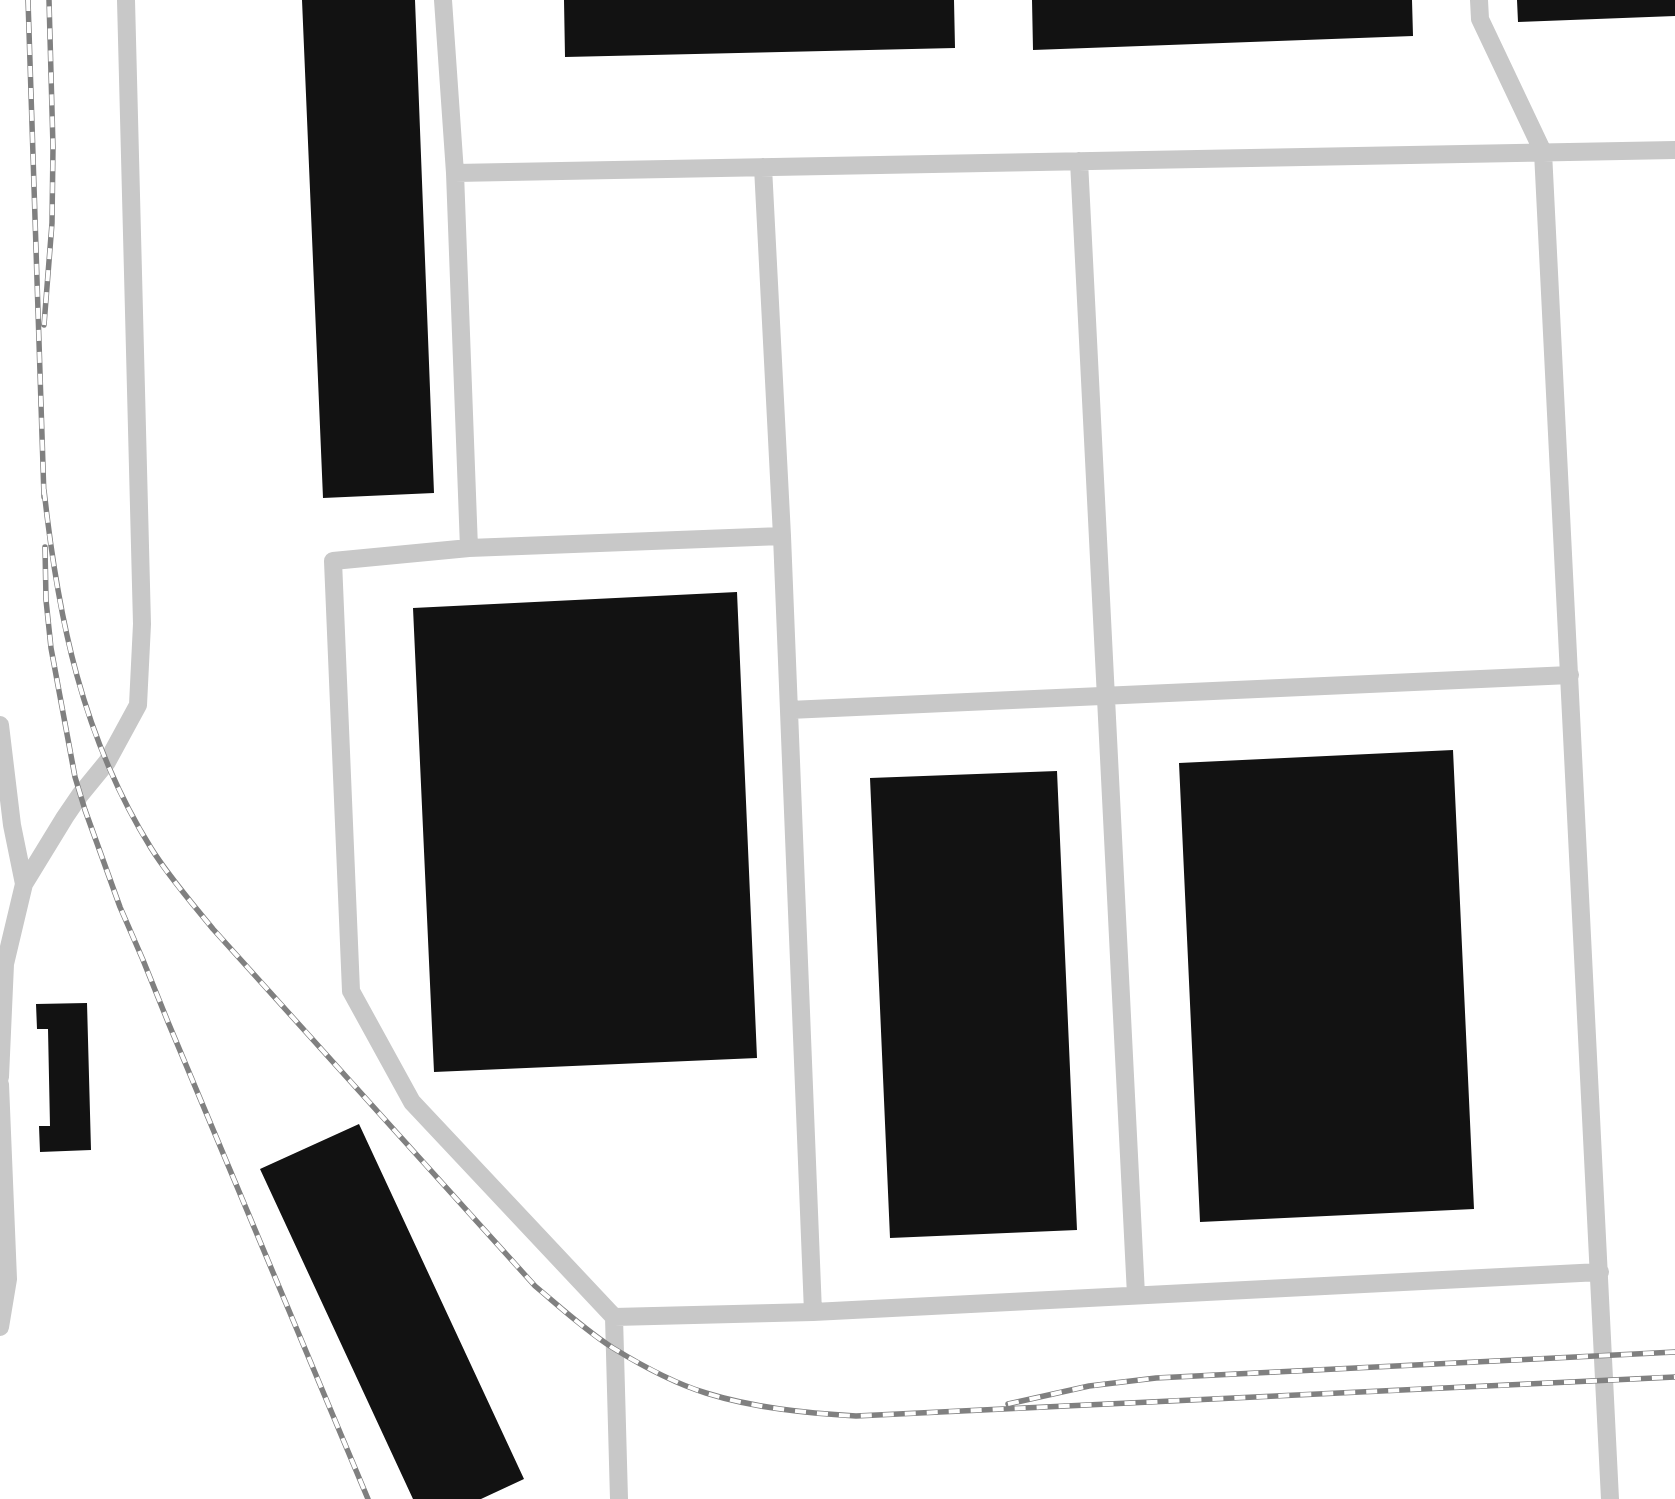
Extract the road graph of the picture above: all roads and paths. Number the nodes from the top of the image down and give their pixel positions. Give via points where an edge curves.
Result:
1 (126, 0) edge
2 (443, 0) edge
3 (1479, 0) edge
4 (1675, 150) edge
5 (1543, 152) junction
6 (1080, 161) junction
7 (764, 167) junction
8 (455, 173) junction
9 (782, 536) junction
10 (469, 548) junction
11 (1570, 675) junction
12 (1106, 695) junction
13 (789, 710) junction
14 (0, 725) edge
15 (24, 884) junction
16 (0, 1077) edge
17 (0, 1084) edge
18 (1600, 1272) junction
19 (1136, 1296) junction
20 (813, 1312) junction
21 (614, 1317) junction
22 (0, 1327) edge
23 (618, 1499) edge
24 (1610, 1499) edge

1 - 15 lane via 142,624 138,705 107,762 65,817
2 - 8 lane
3 - 5 lane via 1480,19
4 - 5 lane
5 - 6 lane
5 - 11 lane
6 - 7 lane
6 - 12 lane
7 - 8 lane
7 - 9 lane
8 - 10 lane
9 - 10 lane
9 - 13 lane
10 - 21 lane via 332,561 351,991 412,1102
11 - 12 lane
11 - 18 lane
12 - 13 lane
12 - 19 lane
13 - 20 lane
14 - 15 lane via 12,825
15 - 16 lane via 5,964
17 - 22 lane via 8,1279
18 - 19 lane
18 - 24 lane
19 - 20 lane
20 - 21 lane
21 - 23 lane

